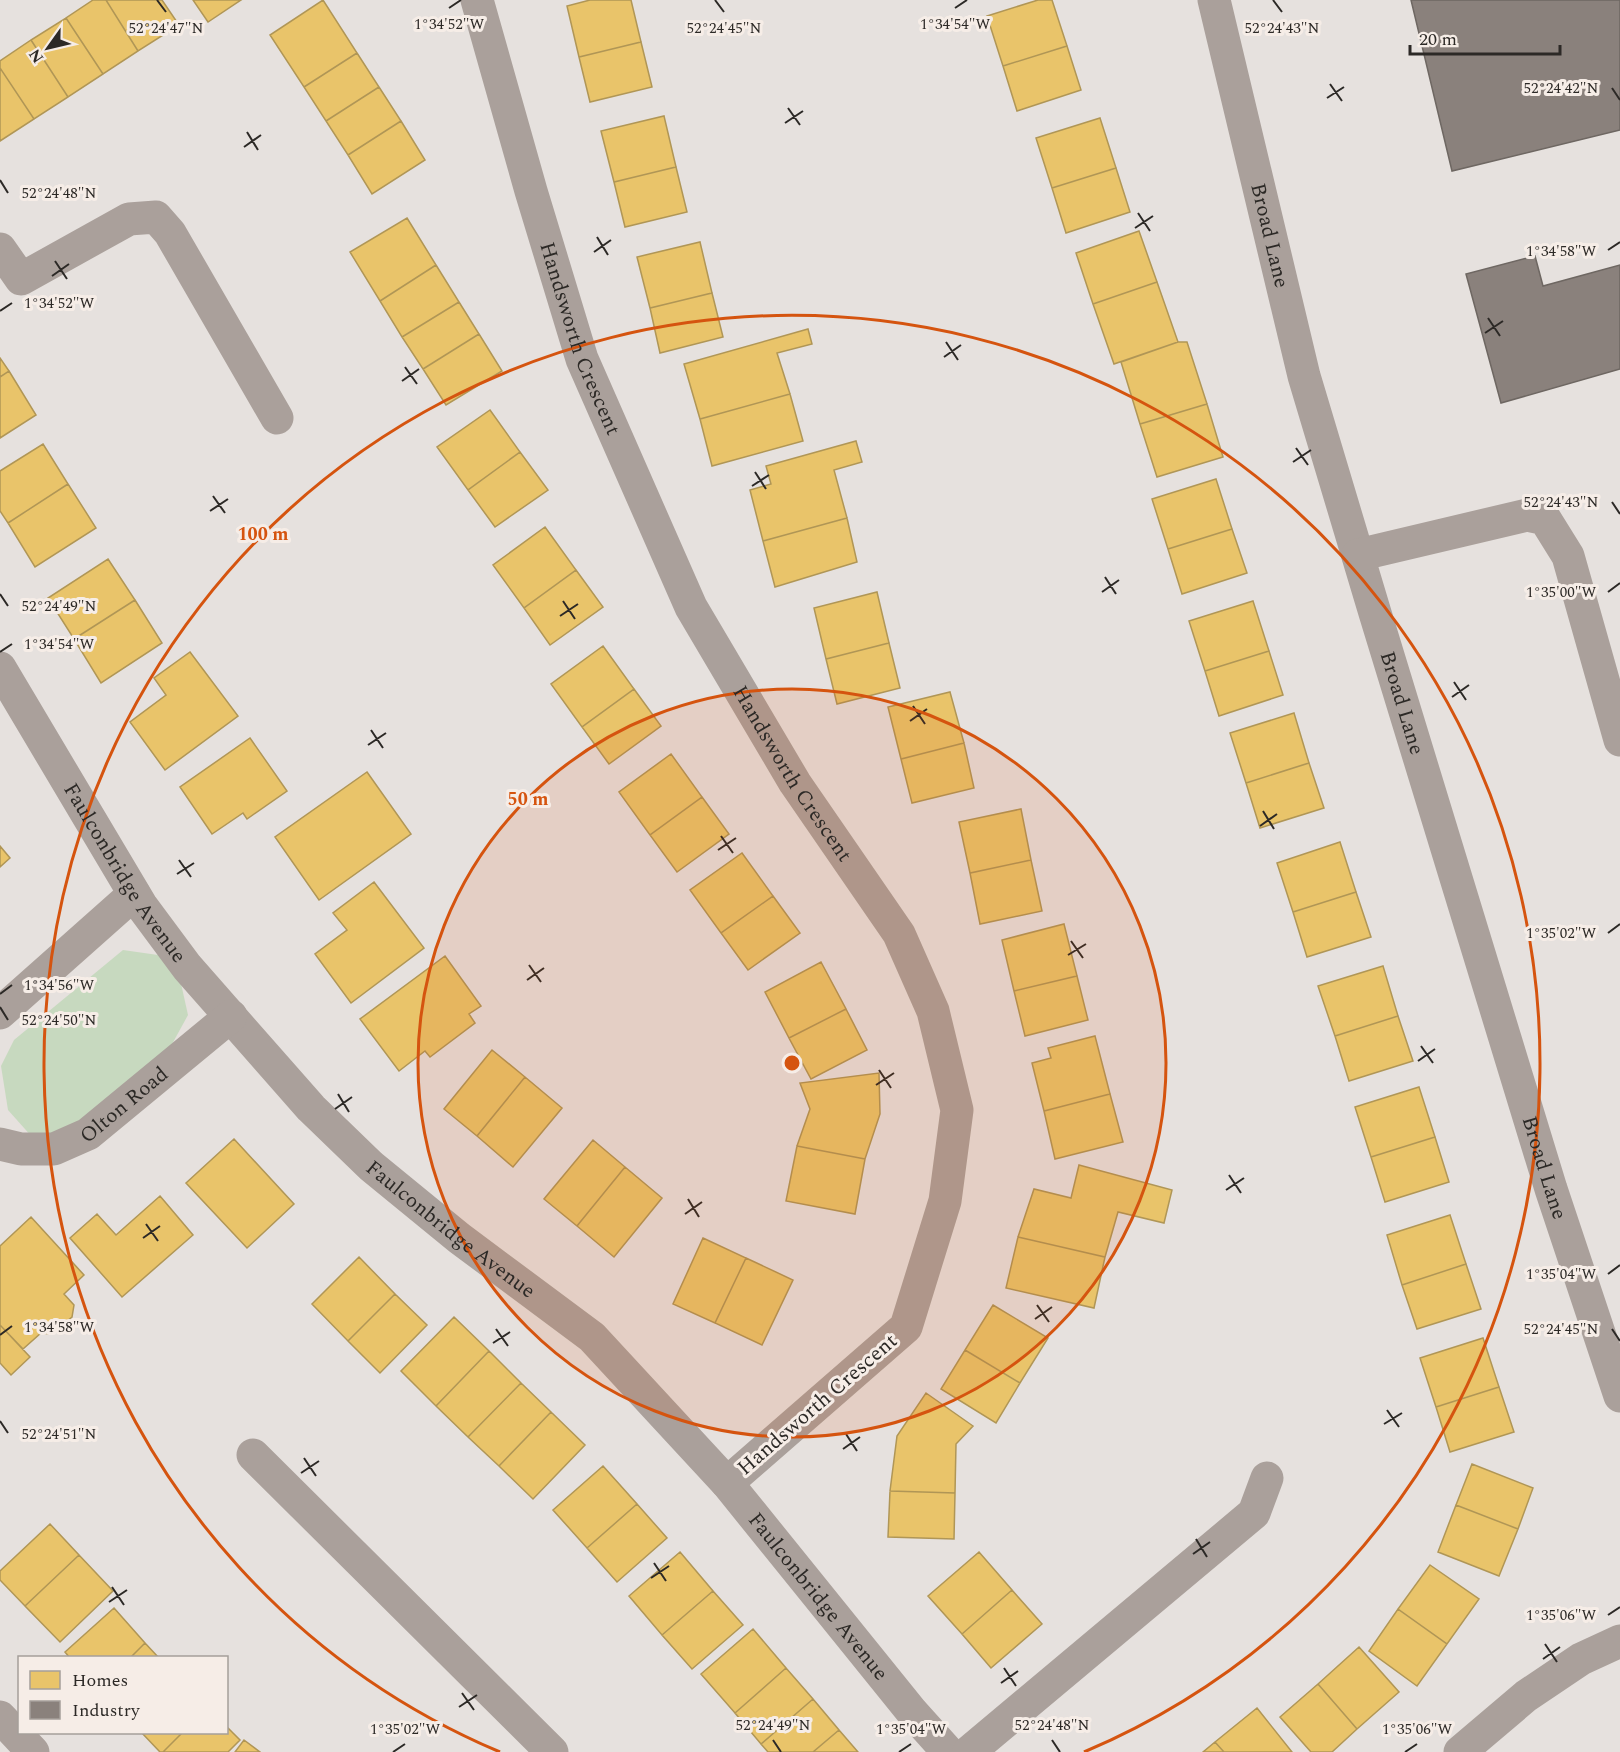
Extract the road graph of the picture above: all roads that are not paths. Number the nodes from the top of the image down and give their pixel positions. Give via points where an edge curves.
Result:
1 (477, 0) edge
2 (1214, 0) edge
3 (0, 249) edge
4 (277, 418) dead end
5 (1358, 555) junction
6 (0, 668) edge
7 (1620, 740) edge
8 (134, 894) junction
9 (0, 1013) edge
10 (231, 1016) junction
11 (0, 1144) edge
12 (1620, 1396) edge
13 (253, 1455) dead end
14 (1267, 1478) dead end
15 (727, 1483) junction
16 (1620, 1641) edge
17 (0, 1717) edge
18 (33, 1752) edge
19 (552, 1752) edge
20 (948, 1752) edge
21 (969, 1752) edge
22 (1460, 1752) edge

1 - 15 street, Handsworth Crescent via 582,359 691,607 795,783 899,934 933,1011 957,1110 945,1201 906,1327
2 - 5 street, Broad Lane via 1304,376
3 - 4 street via 21,279 129,219 156,217 170,233
5 - 7 street via 1527,515 1545,519 1568,556
5 - 12 street, Broad Lane via 1551,1189
6 - 8 street, Faulconbridge Avenue
8 - 9 street
8 - 10 street, Faulconbridge Avenue via 187,967
10 - 11 street, Olton Road via 88,1134 54,1149 21,1149
10 - 15 street, Faulconbridge Avenue via 311,1108 371,1166 459,1238 592,1337
13 - 19 street
14 - 21 street via 1254,1513
15 - 20 street, Faulconbridge Avenue
16 - 22 street via 1581,1659 1526,1696
17 - 18 street

